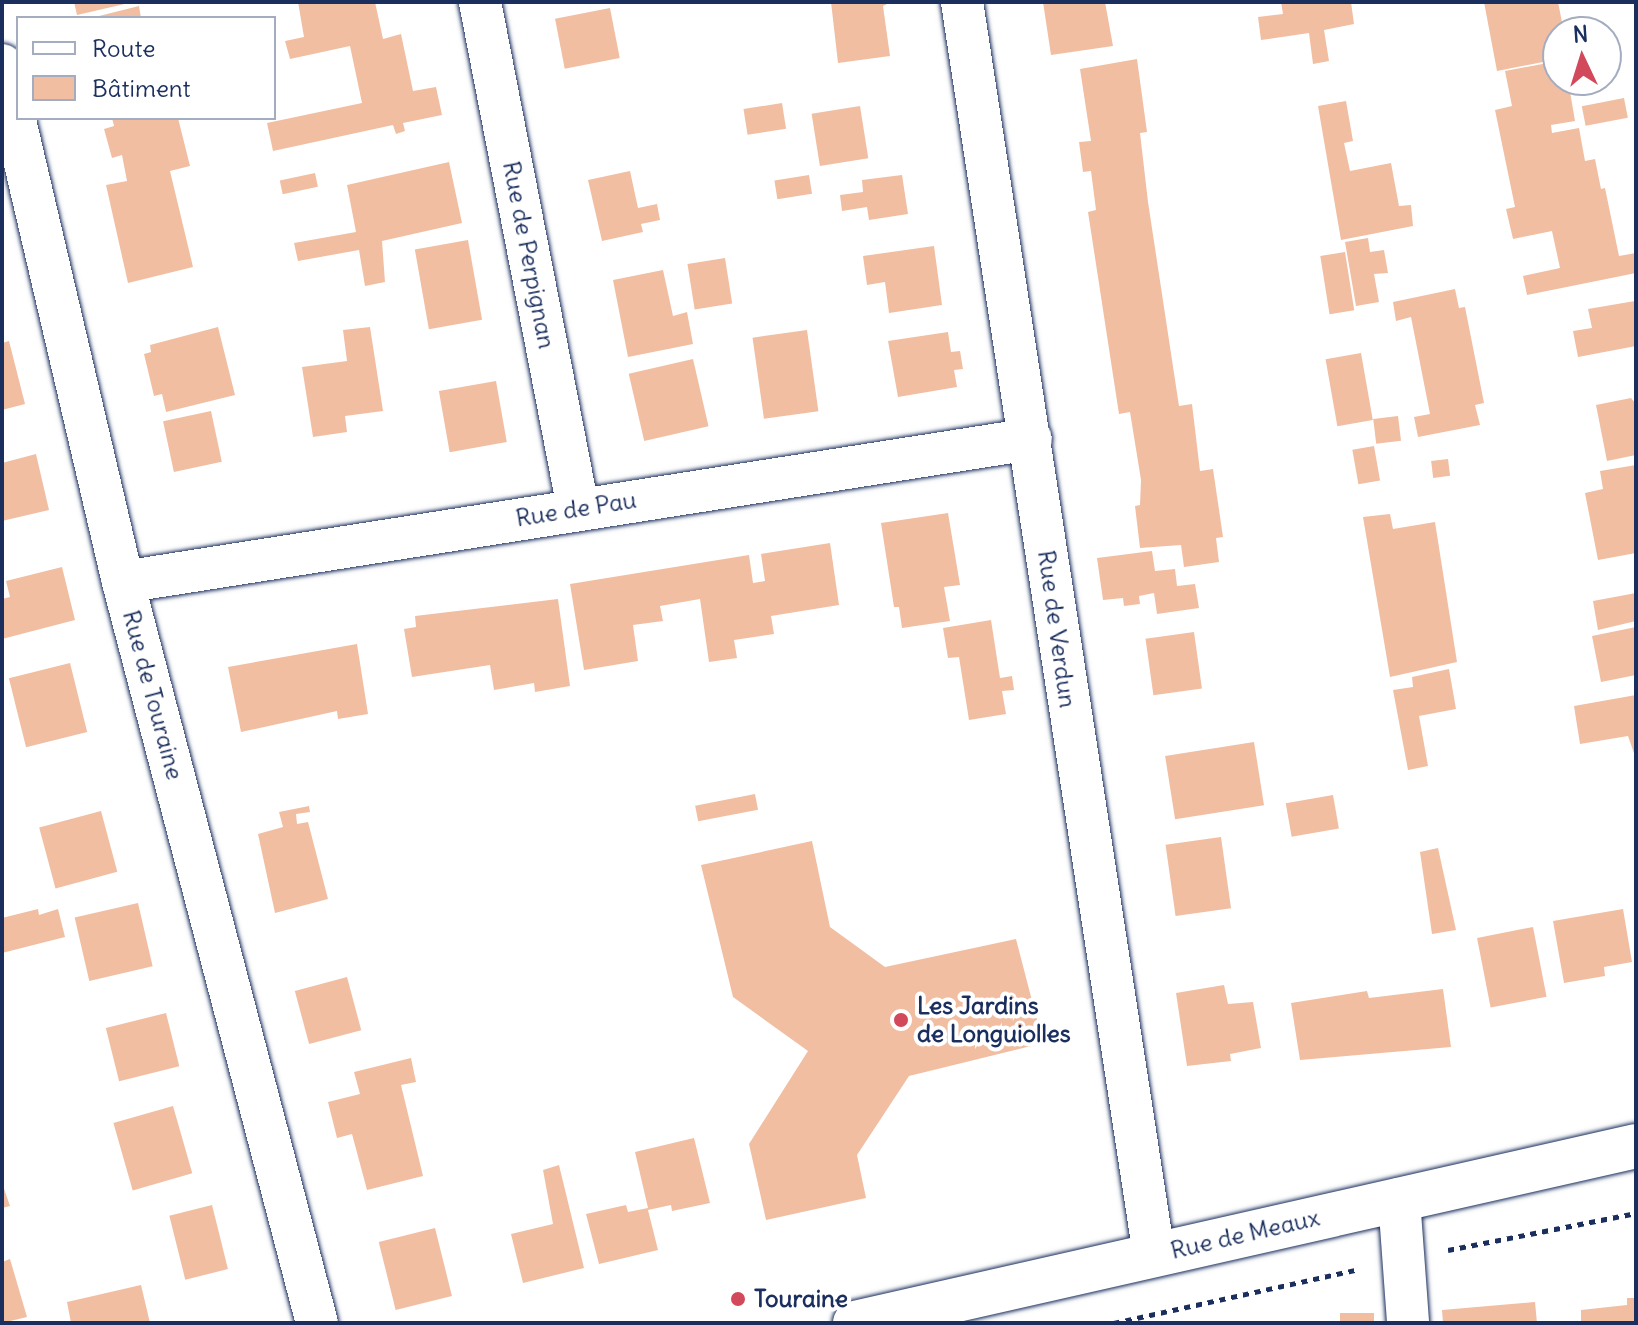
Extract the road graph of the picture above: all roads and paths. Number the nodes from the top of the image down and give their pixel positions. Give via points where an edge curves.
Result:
1 (480, 2) edge
2 (962, 2) edge
3 (2, 65) edge
4 (1031, 439) junction
5 (578, 508) junction
6 (123, 582) junction
7 (1636, 1146) edge
8 (1399, 1199) junction
9 (1636, 1213) edge
10 (1442, 1251) dead end
11 (1154, 1255) junction
12 (1368, 1267) dead end
13 (317, 1323) edge
14 (855, 1323) edge
15 (1114, 1323) edge
16 (1408, 1323) edge

1 - 5 street, Rue de Perpignan
2 - 4 street, Rue de Verdun
3 - 6 street, Rue de Touraine
4 - 5 street, Rue de Pau
4 - 11 street, Rue de Verdun
5 - 6 street, Rue de Pau
6 - 13 street, Rue de Touraine
7 - 8 main road, Rue de Meaux
8 - 11 main road, Rue de Meaux
8 - 16 street
9 - 10 path
11 - 14 main road, Rue de Meaux
12 - 15 path

